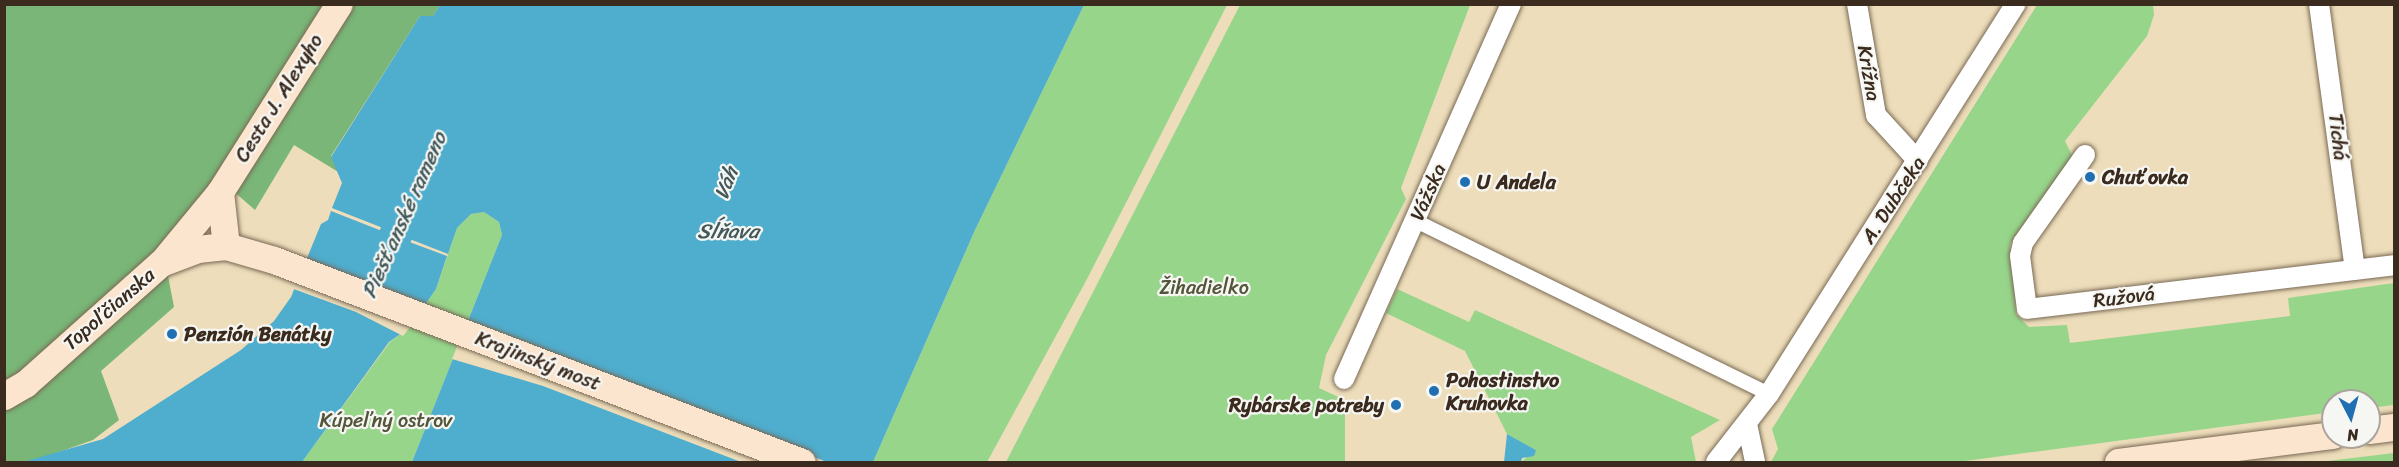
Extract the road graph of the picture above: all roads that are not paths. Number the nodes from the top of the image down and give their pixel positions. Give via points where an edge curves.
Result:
1 (339, 4) edge
2 (1511, 4) edge
3 (1857, 4) edge
4 (2016, 4) edge
5 (2319, 4) edge
6 (2085, 155) dead end
7 (1918, 161) junction
8 (220, 192) junction
9 (1416, 221) junction
10 (226, 246) junction
11 (161, 263) junction
12 (2394, 265) edge
13 (2355, 270) junction
14 (1344, 379) dead end
15 (1769, 394) junction
16 (4, 396) edge
17 (1747, 424) junction
18 (2321, 437) edge
19 (2204, 457) edge
20 (802, 462) edge
21 (1716, 462) edge
22 (1729, 462) edge
23 (1755, 462) edge
24 (2118, 462) edge

1 - 8 main road, Cesta J. Alexyho
2 - 9 street, Vážska
3 - 7 street, Krížna via 1876,115
4 - 7 street, A. Dubčeka
5 - 13 street, Tichá
6 - 13 street, Ružová via 2023,243 2019,256 2027,309
7 - 15 street, A. Dubčeka
8 - 10 main road
8 - 11 main road, Cesta J. Alexyho
9 - 14 street, Vážska
9 - 15 street
10 - 11 main road, Topoľčianska via 198,249
10 - 20 main road, Krajinský most via 274,260
11 - 16 main road, Topoľčianska via 25,384
12 - 13 street, Ružová
15 - 17 street, A. Dubčeka
17 - 21 street, A. Dubčeka
17 - 22 street, A. Dubčeka
17 - 23 street
18 - 19 main road
19 - 24 main road

